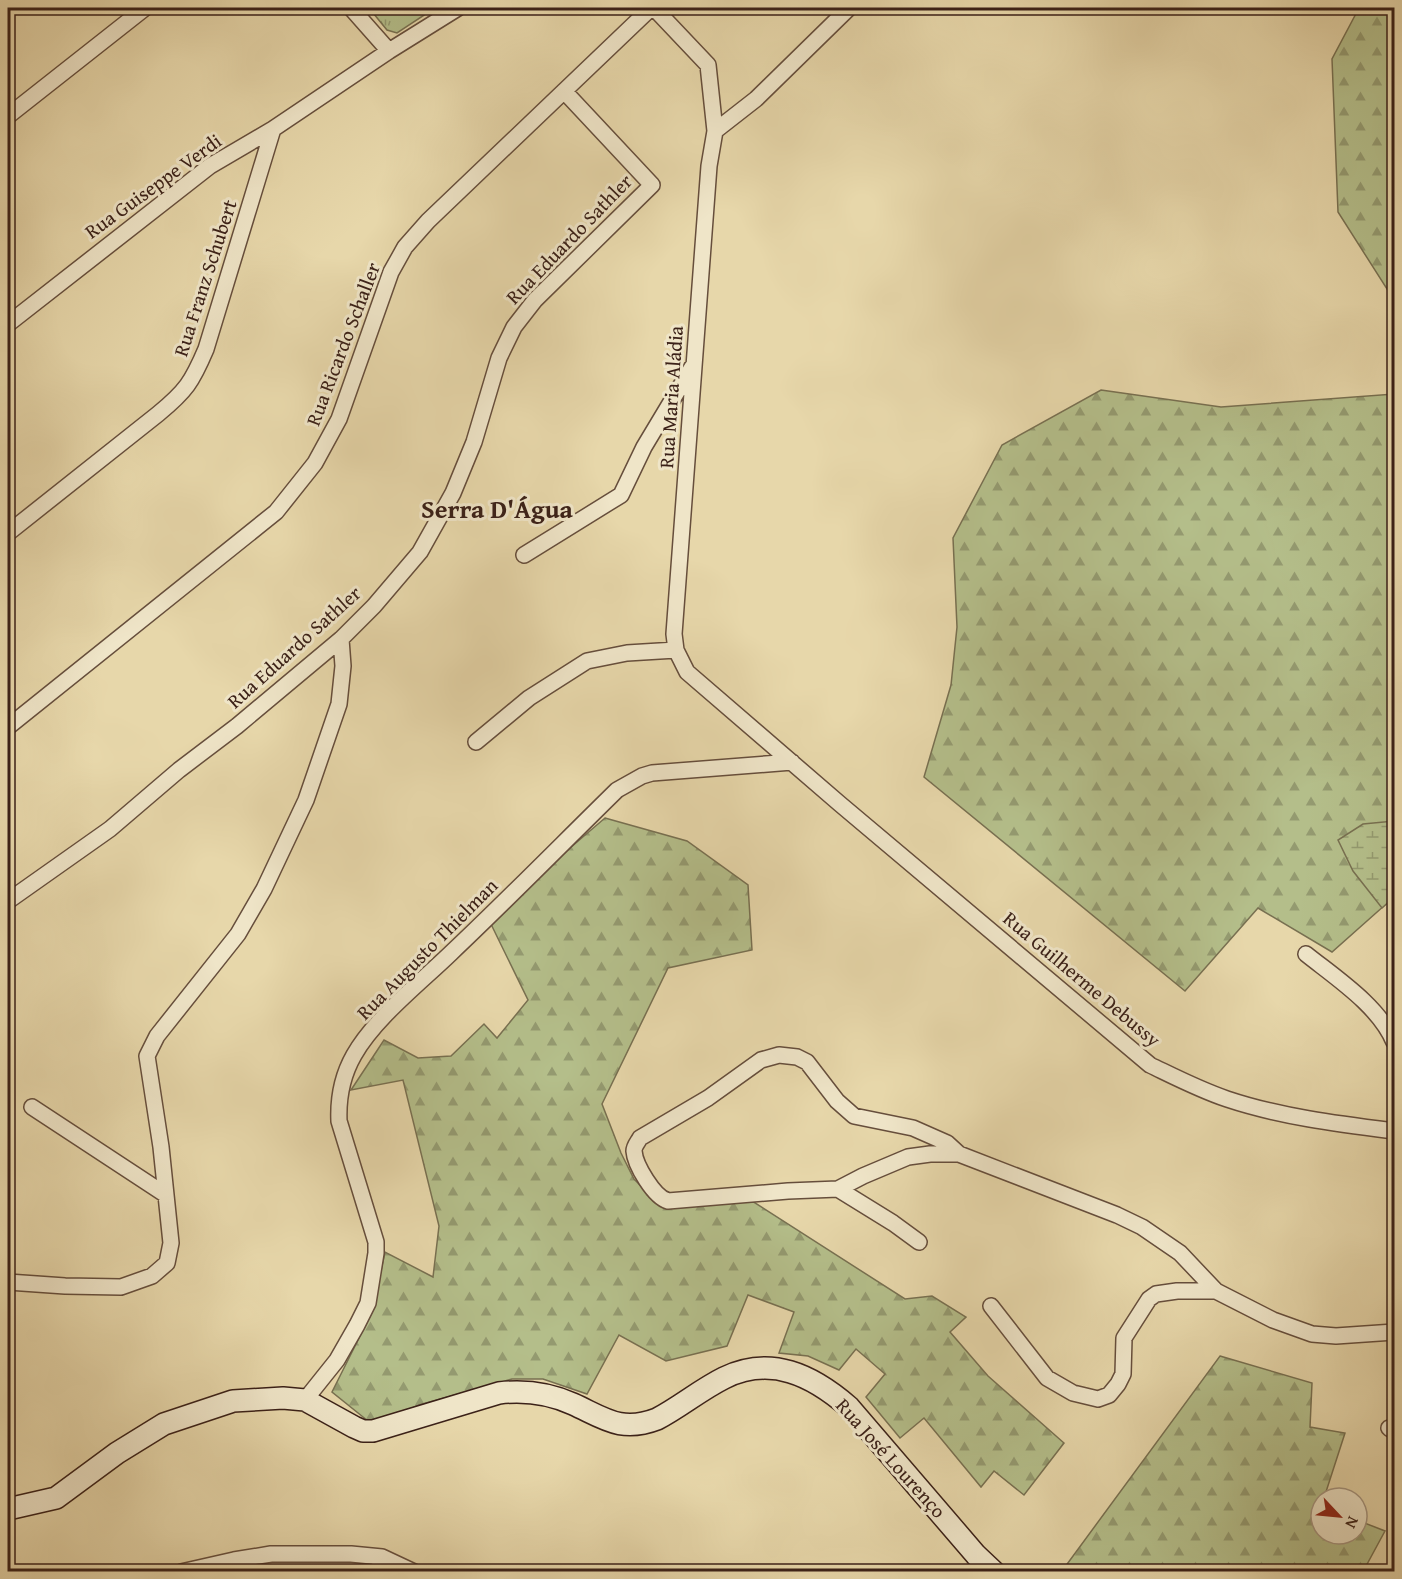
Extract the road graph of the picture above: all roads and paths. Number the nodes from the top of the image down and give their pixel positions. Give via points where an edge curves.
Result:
1 (145, 8) edge
2 (351, 8) edge
3 (458, 8) edge
4 (653, 8) edge
5 (849, 8) edge
6 (389, 51) junction
7 (564, 91) junction
8 (8, 116) edge
9 (273, 129) junction
10 (715, 131) junction
11 (8, 324) edge
12 (694, 364) junction
13 (8, 533) edge
14 (524, 555) dead end
15 (341, 639) junction
16 (676, 650) junction
17 (8, 727) edge
18 (476, 742) dead end
19 (792, 762) junction
20 (8, 901) edge
21 (1306, 954) dead end
22 (1395, 1041) edge
23 (32, 1107) dead end
24 (1395, 1131) edge
25 (959, 1154) junction
26 (838, 1189) junction
27 (166, 1195) junction
28 (919, 1242) dead end
29 (8, 1282) edge
30 (1216, 1291) junction
31 (991, 1306) dead end
32 (1395, 1332) edge
33 (305, 1400) junction
34 (8, 1509) edge
35 (380, 1564) edge
36 (234, 1566) edge
37 (181, 1572) edge
38 (414, 1572) edge
39 (994, 1572) edge

1 - 8 street
2 - 6 street
3 - 6 street, Rua Guiseppe Verdi
4 - 7 street, Rua Ricardo Schaller
4 - 10 street, Rua Maria Aládia via 708,65
5 - 10 street via 756,99
6 - 9 street, Rua Guiseppe Verdi
7 - 15 street, Rua Eduardo Sathler via 652,185 535,300 514,327 499,358 474,442 453,493 420,552
7 - 17 street, Rua Ricardo Schaller via 405,247 391,272 339,419 315,463 276,512
9 - 11 street, Rua Guiseppe Verdi via 210,166
9 - 13 street, Rua Franz Schubert via 194,379 180,396
10 - 12 street, Rua Maria Aládia
12 - 14 street via 644,447 621,495
12 - 16 street, Rua Maria Aládia via 674,634
15 - 20 street, Rua Eduardo Sathler via 110,829
15 - 27 street via 339,704 293,827 238,934 157,1036 147,1056
16 - 18 street via 627,653 587,661 530,698
16 - 19 street, Rua Maria Aládia via 687,672
19 - 24 street, Rua Guilherme Debussy via 1150,1065 1194,1087 1263,1109 1314,1121
19 - 33 street, Rua Augusto Thielman via 652,772 617,790 375,1026 345,1075 339,1107 339,1121 376,1242 368,1302 337,1360
21 - 22 street via 1355,993 1390,1030
23 - 27 street
25 - 26 street via 908,1157
25 - 26 street via 947,1143 914,1128 854,1116 807,1062 779,1055 761,1060 708,1098 640,1138 635,1146 638,1166 668,1201
25 - 30 street via 1142,1227 1180,1252
26 - 28 street
27 - 29 street via 171,1243 167,1263 152,1276 121,1287
30 - 31 street via 1177,1291 1149,1299 1124,1338 1123,1374 1118,1384 1109,1395 1098,1399 1073,1393 1047,1378
30 - 32 street via 1273,1320 1312,1334
33 - 34 street, Rua José Lourenço via 233,1401 193,1413 164,1424 117,1453 56,1498
33 - 39 street, Rua José Lourenço via 363,1431 374,1431 518,1390 552,1396 607,1422 626,1425 657,1419 734,1374 759,1368 788,1370 829,1389 849,1407
35 - 36 street via 351,1554 271,1554
35 - 38 street
36 - 37 street

